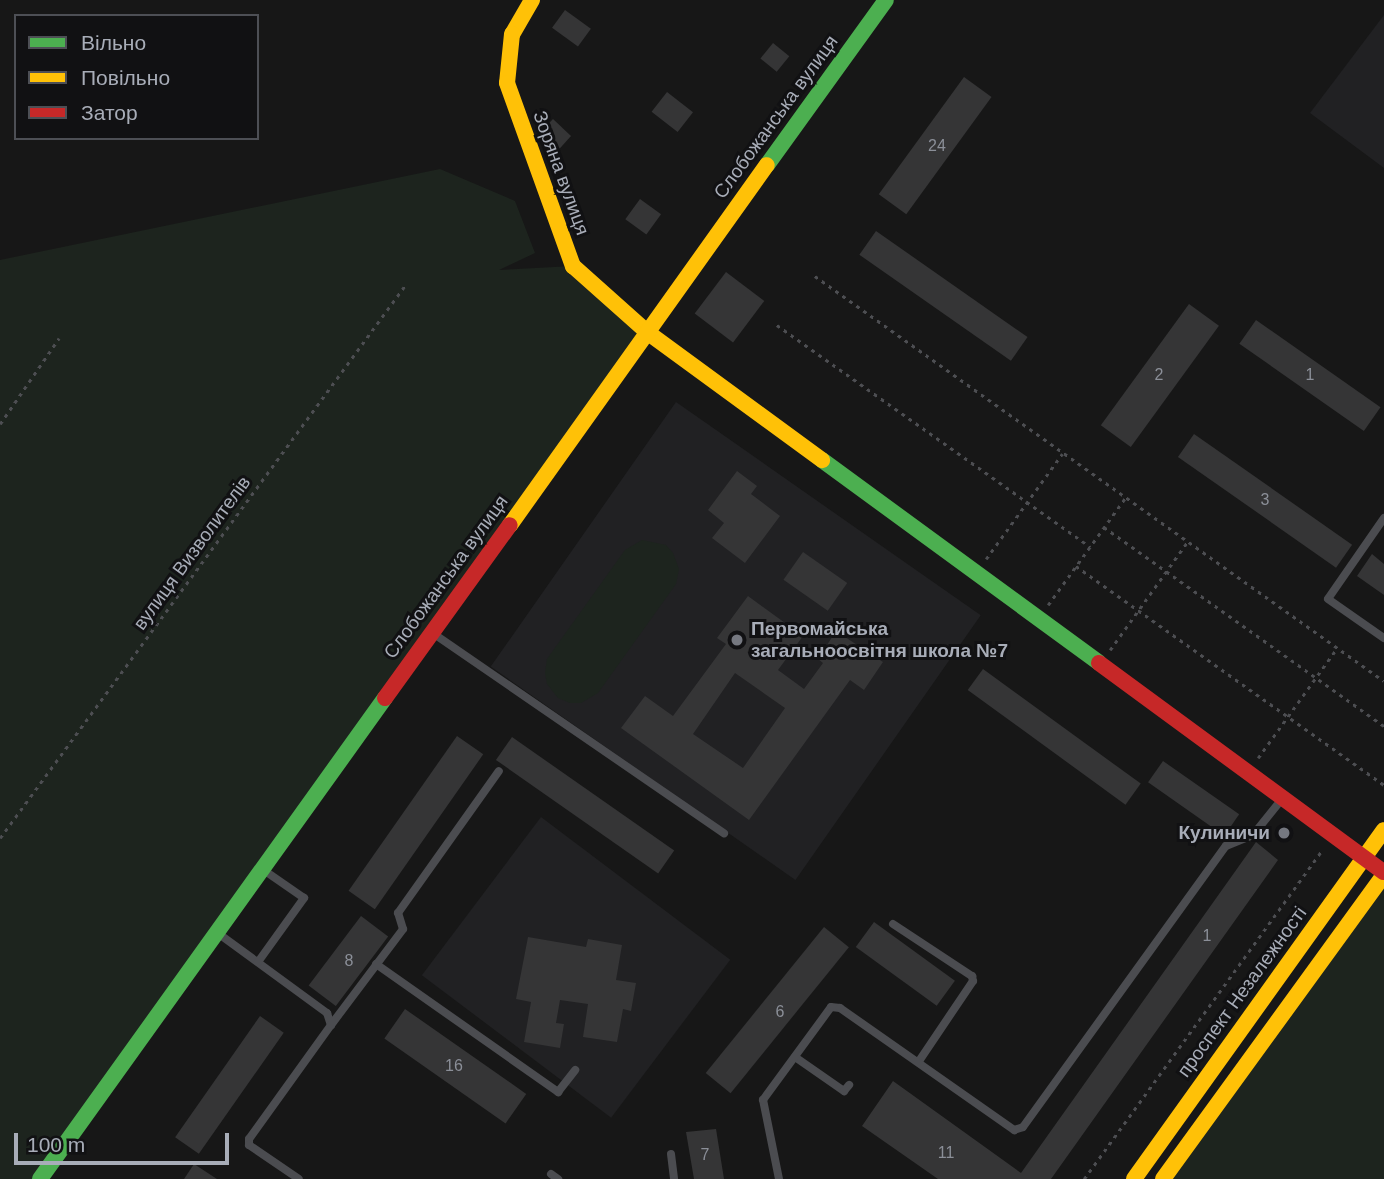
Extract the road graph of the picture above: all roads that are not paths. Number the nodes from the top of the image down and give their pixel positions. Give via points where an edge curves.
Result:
1 (532, 0) edge
2 (886, 0) edge
3 (647, 332) junction
4 (1384, 518) edge
5 (432, 632) junction
6 (1384, 638) edge
7 (499, 771) dead end
8 (1283, 798) junction
9 (1384, 830) edge
10 (724, 833) dead end
11 (1364, 858) junction
12 (262, 869) junction
13 (1384, 874) edge
14 (893, 924) dead end
15 (217, 932) junction
16 (258, 962) junction
17 (376, 964) junction
18 (331, 1025) junction
19 (795, 1057) junction
20 (919, 1061) junction
21 (575, 1070) dead end
22 (849, 1085) dead end
23 (671, 1154) dead end
24 (40, 1179) edge
25 (299, 1179) edge
26 (674, 1179) edge
27 (779, 1179) edge
28 (1134, 1179) edge
29 (1163, 1179) edge

1 - 3 street, Зоряна вулиця via 512,34 507,83 539,176 573,266
2 - 3 street, Слобожанська вулиця
3 - 5 street, Слобожанська вулиця
3 - 8 street, Зоряна вулиця
4 - 6 lane via 1328,599
5 - 10 lane
5 - 12 street, Слобожанська вулиця
7 - 17 lane via 398,913 403,929
8 - 11 street, Зоряна вулиця
8 - 20 lane via 1253,835 1226,846 1023,1127 1014,1130
9 - 11 street, проспект Незалежності
11 - 13 street, Зоряна вулиця
11 - 28 street, проспект Незалежності
12 - 15 street, Слобожанська вулиця
12 - 16 lane via 304,898
13 - 29 street
14 - 20 lane via 973,981
15 - 16 lane
15 - 24 street, Слобожанська вулиця
16 - 18 lane via 327,1013
17 - 18 lane
17 - 21 lane via 558,1092
18 - 25 lane via 249,1139 249,1145
19 - 20 lane via 831,1007 840,1007
19 - 22 lane via 844,1091
19 - 27 lane via 763,1100
23 - 26 lane

